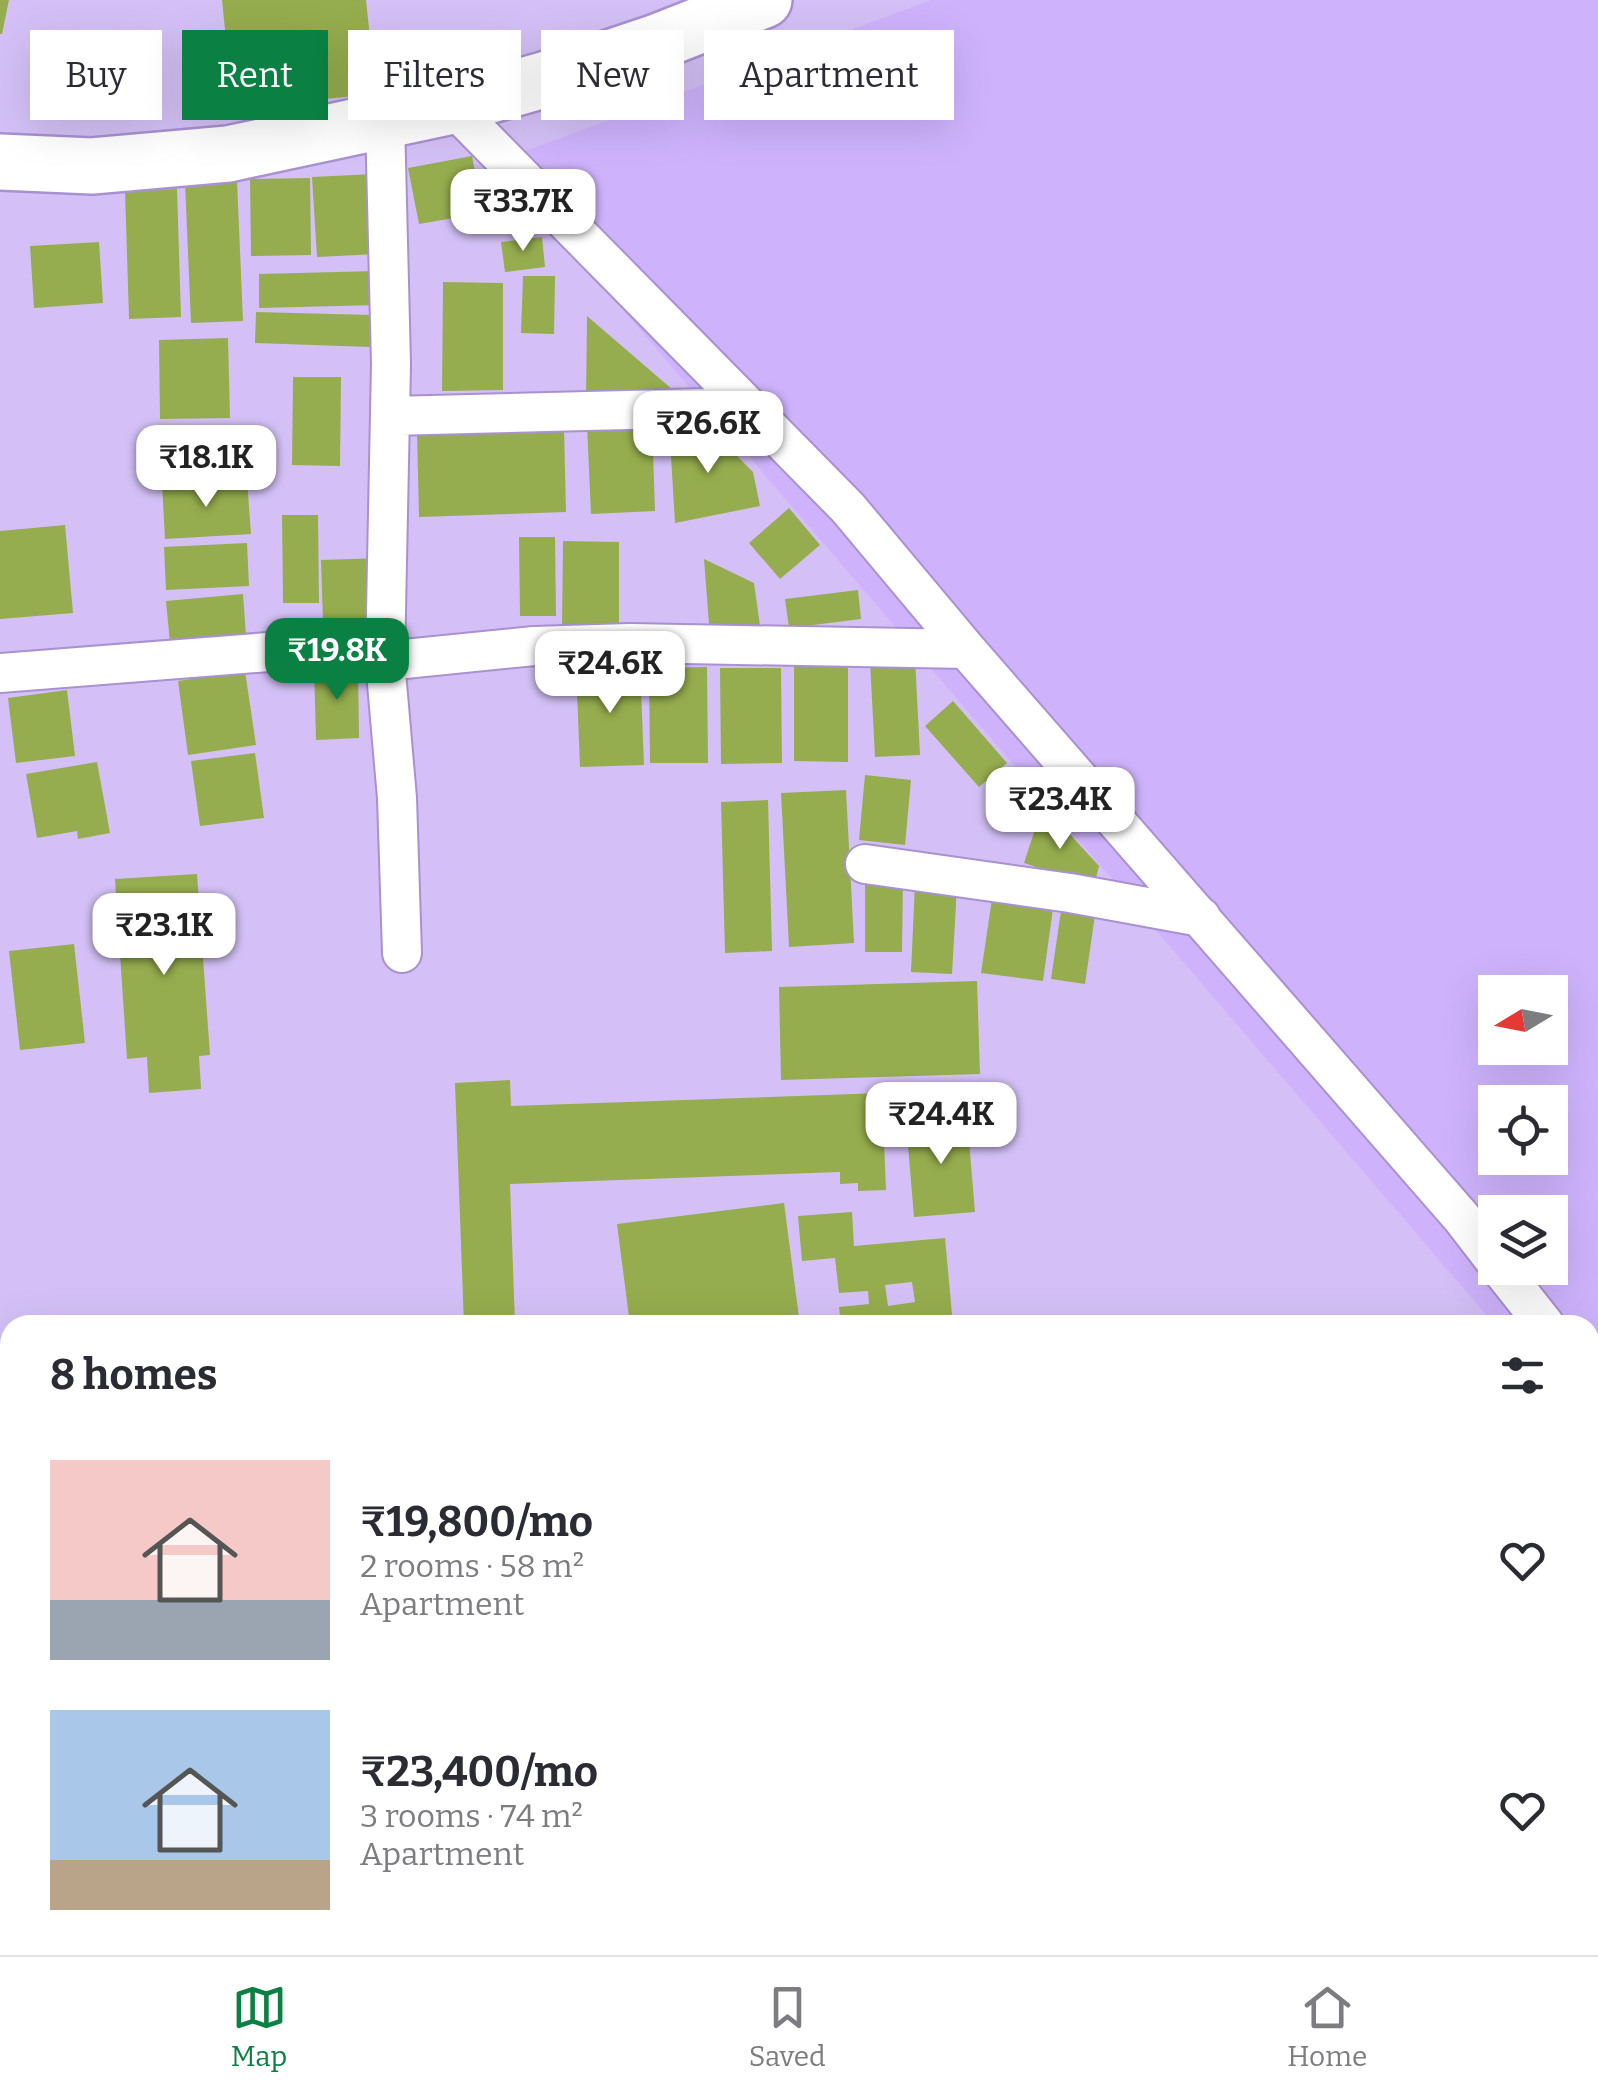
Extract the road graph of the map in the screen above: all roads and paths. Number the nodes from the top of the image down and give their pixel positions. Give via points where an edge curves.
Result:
1 (764, 0) edge
2 (521, 85) edge
3 (385, 120) joint
4 (466, 120) edge
5 (0, 162) edge
6 (746, 408) junction
7 (390, 416) junction
8 (386, 650) junction
9 (966, 650) junction
10 (0, 673) edge
11 (865, 864) dead end
12 (1201, 917) junction
13 (402, 953) dead end
14 (1478, 1239) edge
15 (1513, 1285) edge
16 (1537, 1315) edge

1 - 2 main road
3 - 5 main road via 161,162
3 - 7 street
4 - 6 street
6 - 7 street
6 - 9 street via 848,508
7 - 8 street
8 - 9 street via 630,644
8 - 10 street via 319,648
8 - 13 street
9 - 12 street
11 - 12 street
12 - 14 street
15 - 16 street

